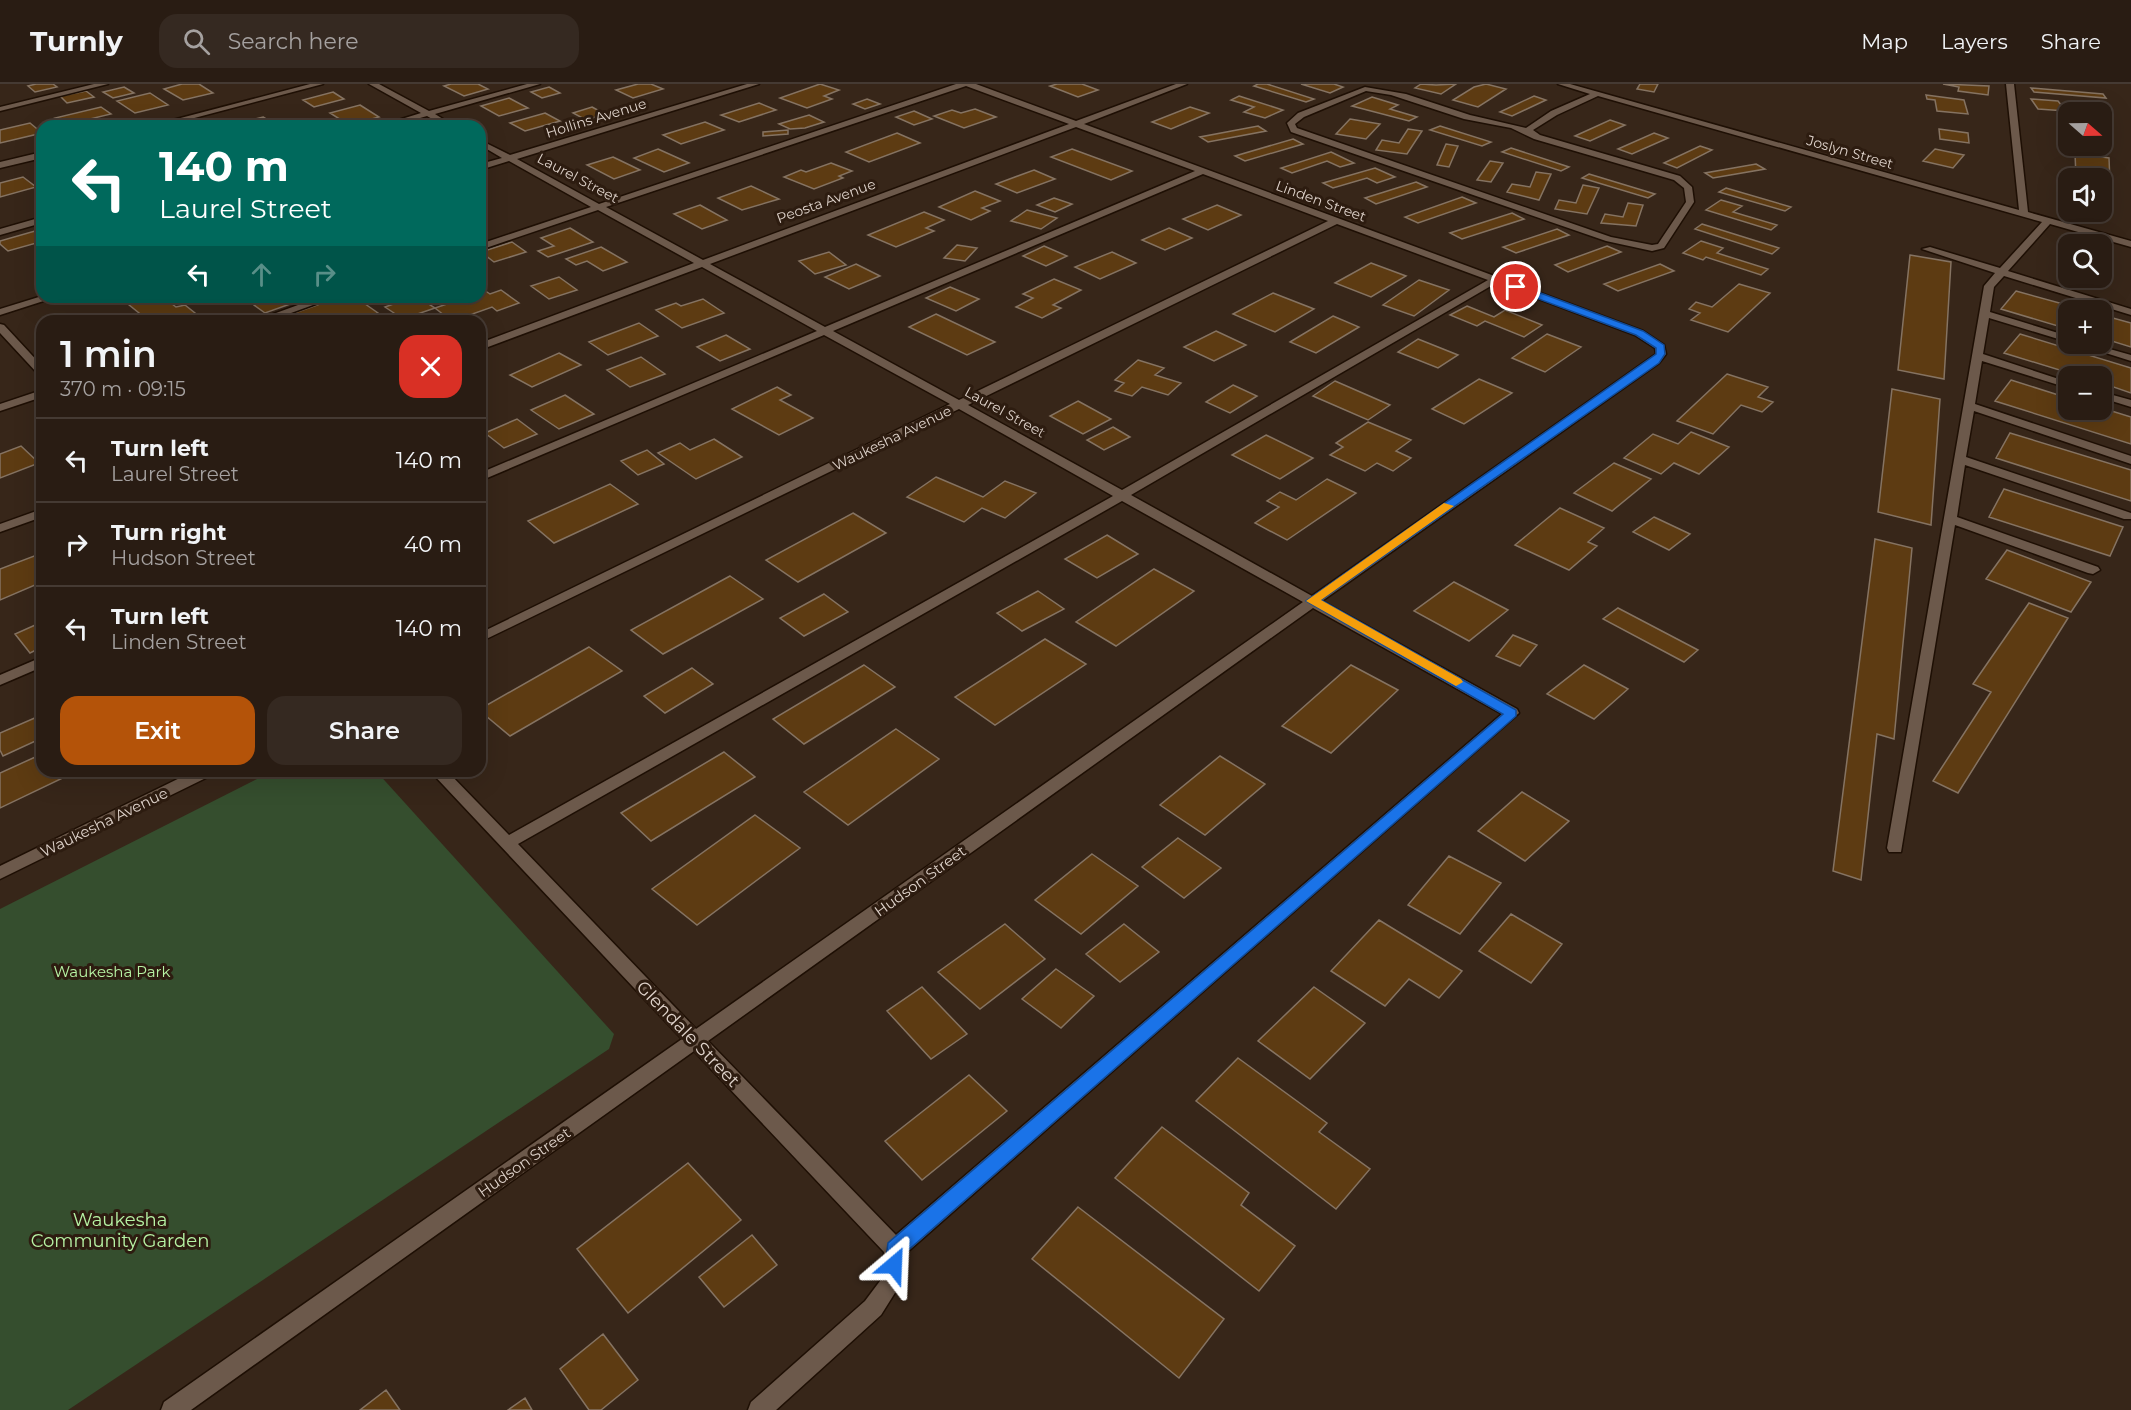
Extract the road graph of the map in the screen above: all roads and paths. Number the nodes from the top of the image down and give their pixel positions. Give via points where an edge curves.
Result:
1 (104, 84) edge
2 (319, 84) edge
3 (373, 84) edge
4 (536, 84) edge
5 (755, 84) edge
6 (964, 84) edge
7 (969, 84) edge
8 (1183, 84) edge
9 (1562, 84) edge
10 (2010, 84) edge
11 (1597, 94) junction
12 (0, 109) edge
13 (427, 114) junction
14 (178, 120) edge
15 (405, 120) edge
16 (438, 120) edge
17 (1076, 124) junction
18 (1529, 131) junction
19 (486, 145) edge
20 (36, 156) edge
21 (509, 158) junction
22 (0, 165) edge
23 (486, 165) edge
24 (1202, 171) junction
25 (600, 207) junction
26 (2024, 215) junction
27 (1335, 221) junction
28 (2048, 221) junction
29 (36, 222) edge
30 (0, 232) edge
31 (2131, 244) edge
32 (486, 245) edge
33 (1927, 249) dead end
34 (703, 263) junction
35 (2002, 272) junction
36 (1495, 280) junction
37 (36, 301) edge
38 (312, 303) edge
39 (0, 312) edge
40 (2131, 312) edge
41 (1985, 314) junction
42 (277, 315) edge
43 (0, 327) edge
44 (825, 330) junction
45 (2058, 336) edge
46 (486, 345) edge
47 (1660, 347) joint
48 (2112, 353) edge
49 (1978, 356) junction
50 (2131, 358) edge
51 (36, 366) edge
52 (2058, 382) edge
53 (36, 395) edge
54 (2112, 398) edge
55 (2131, 404) edge
56 (960, 405) junction
57 (1969, 406) junction
58 (0, 408) edge
59 (1960, 459) junction
60 (2131, 460) edge
61 (486, 474) edge
62 (1123, 495) junction
63 (36, 515) edge
64 (2128, 516) dead end
65 (1950, 519) junction
66 (0, 528) edge
67 (2093, 570) dead end
68 (1312, 601) junction
69 (486, 635) edge
70 (36, 665) edge
71 (0, 680) edge
72 (195, 777) edge
73 (444, 777) edge
74 (507, 843) junction
75 (1895, 848) dead end
76 (0, 873) edge
77 (695, 1042) junction
78 (895, 1250) junction
79 (172, 1410) edge
80 (759, 1410) edge

1 - 12 street
2 - 14 street
3 - 13 street
4 - 13 street
5 - 21 street, Hollins Avenue
6 - 25 street
7 - 17 street, Linden Street
8 - 17 street, Peosta Avenue
9 - 11 street, Joslyn Street
10 - 26 street
11 - 18 street via 1554,113
11 - 26 street, Joslyn Street
13 - 15 street
13 - 16 street
17 - 24 street, Linden Street
17 - 34 street, Peosta Avenue
18 - 18 street via 1537,137 1677,178 1688,187 1690,202 1661,246 1653,248 1609,239 1429,177 1294,130 1291,123 1301,115 1365,89 1398,94 1470,118
19 - 21 street, Laurel Street
20 - 22 street
21 - 23 street, Hollins Avenue
21 - 25 street, Laurel Street
24 - 27 street, Linden Street
24 - 44 street
25 - 32 street
25 - 34 street, Laurel Street
26 - 28 street, Joslyn Street
27 - 36 street, Linden Street
27 - 56 street, Waukesha Avenue
28 - 31 street, Joslyn Street
28 - 35 street
29 - 30 street
33 - 35 street
34 - 44 street, Laurel Street
34 - 46 street, Peosta Avenue
35 - 40 street
35 - 41 street via 1989,286
36 - 47 street, Linden Street via 1640,333
36 - 62 street
37 - 39 street
38 - 42 street
41 - 45 street
41 - 49 street
43 - 51 street
44 - 56 street, Laurel Street
44 - 61 street
47 - 68 street, Hudson Street via 1661,354 1655,361
48 - 50 street
49 - 52 street
49 - 57 street
53 - 58 street
54 - 55 street
56 - 62 street, Laurel Street
56 - 69 street, Waukesha Avenue
57 - 59 street
57 - 60 street
59 - 64 street
59 - 65 street
62 - 68 street, Laurel Street
62 - 74 street
63 - 66 street
65 - 67 street
65 - 75 street
68 - 77 street, Hudson Street
68 - 78 street, Laurel Street via 1512,713
70 - 71 street
72 - 76 street, Waukesha Avenue
73 - 74 street, Glendale Street
74 - 77 street, Glendale Street
77 - 78 street, Glendale Street
77 - 79 street, Hudson Street
78 - 80 street via 893,1280 873,1308

